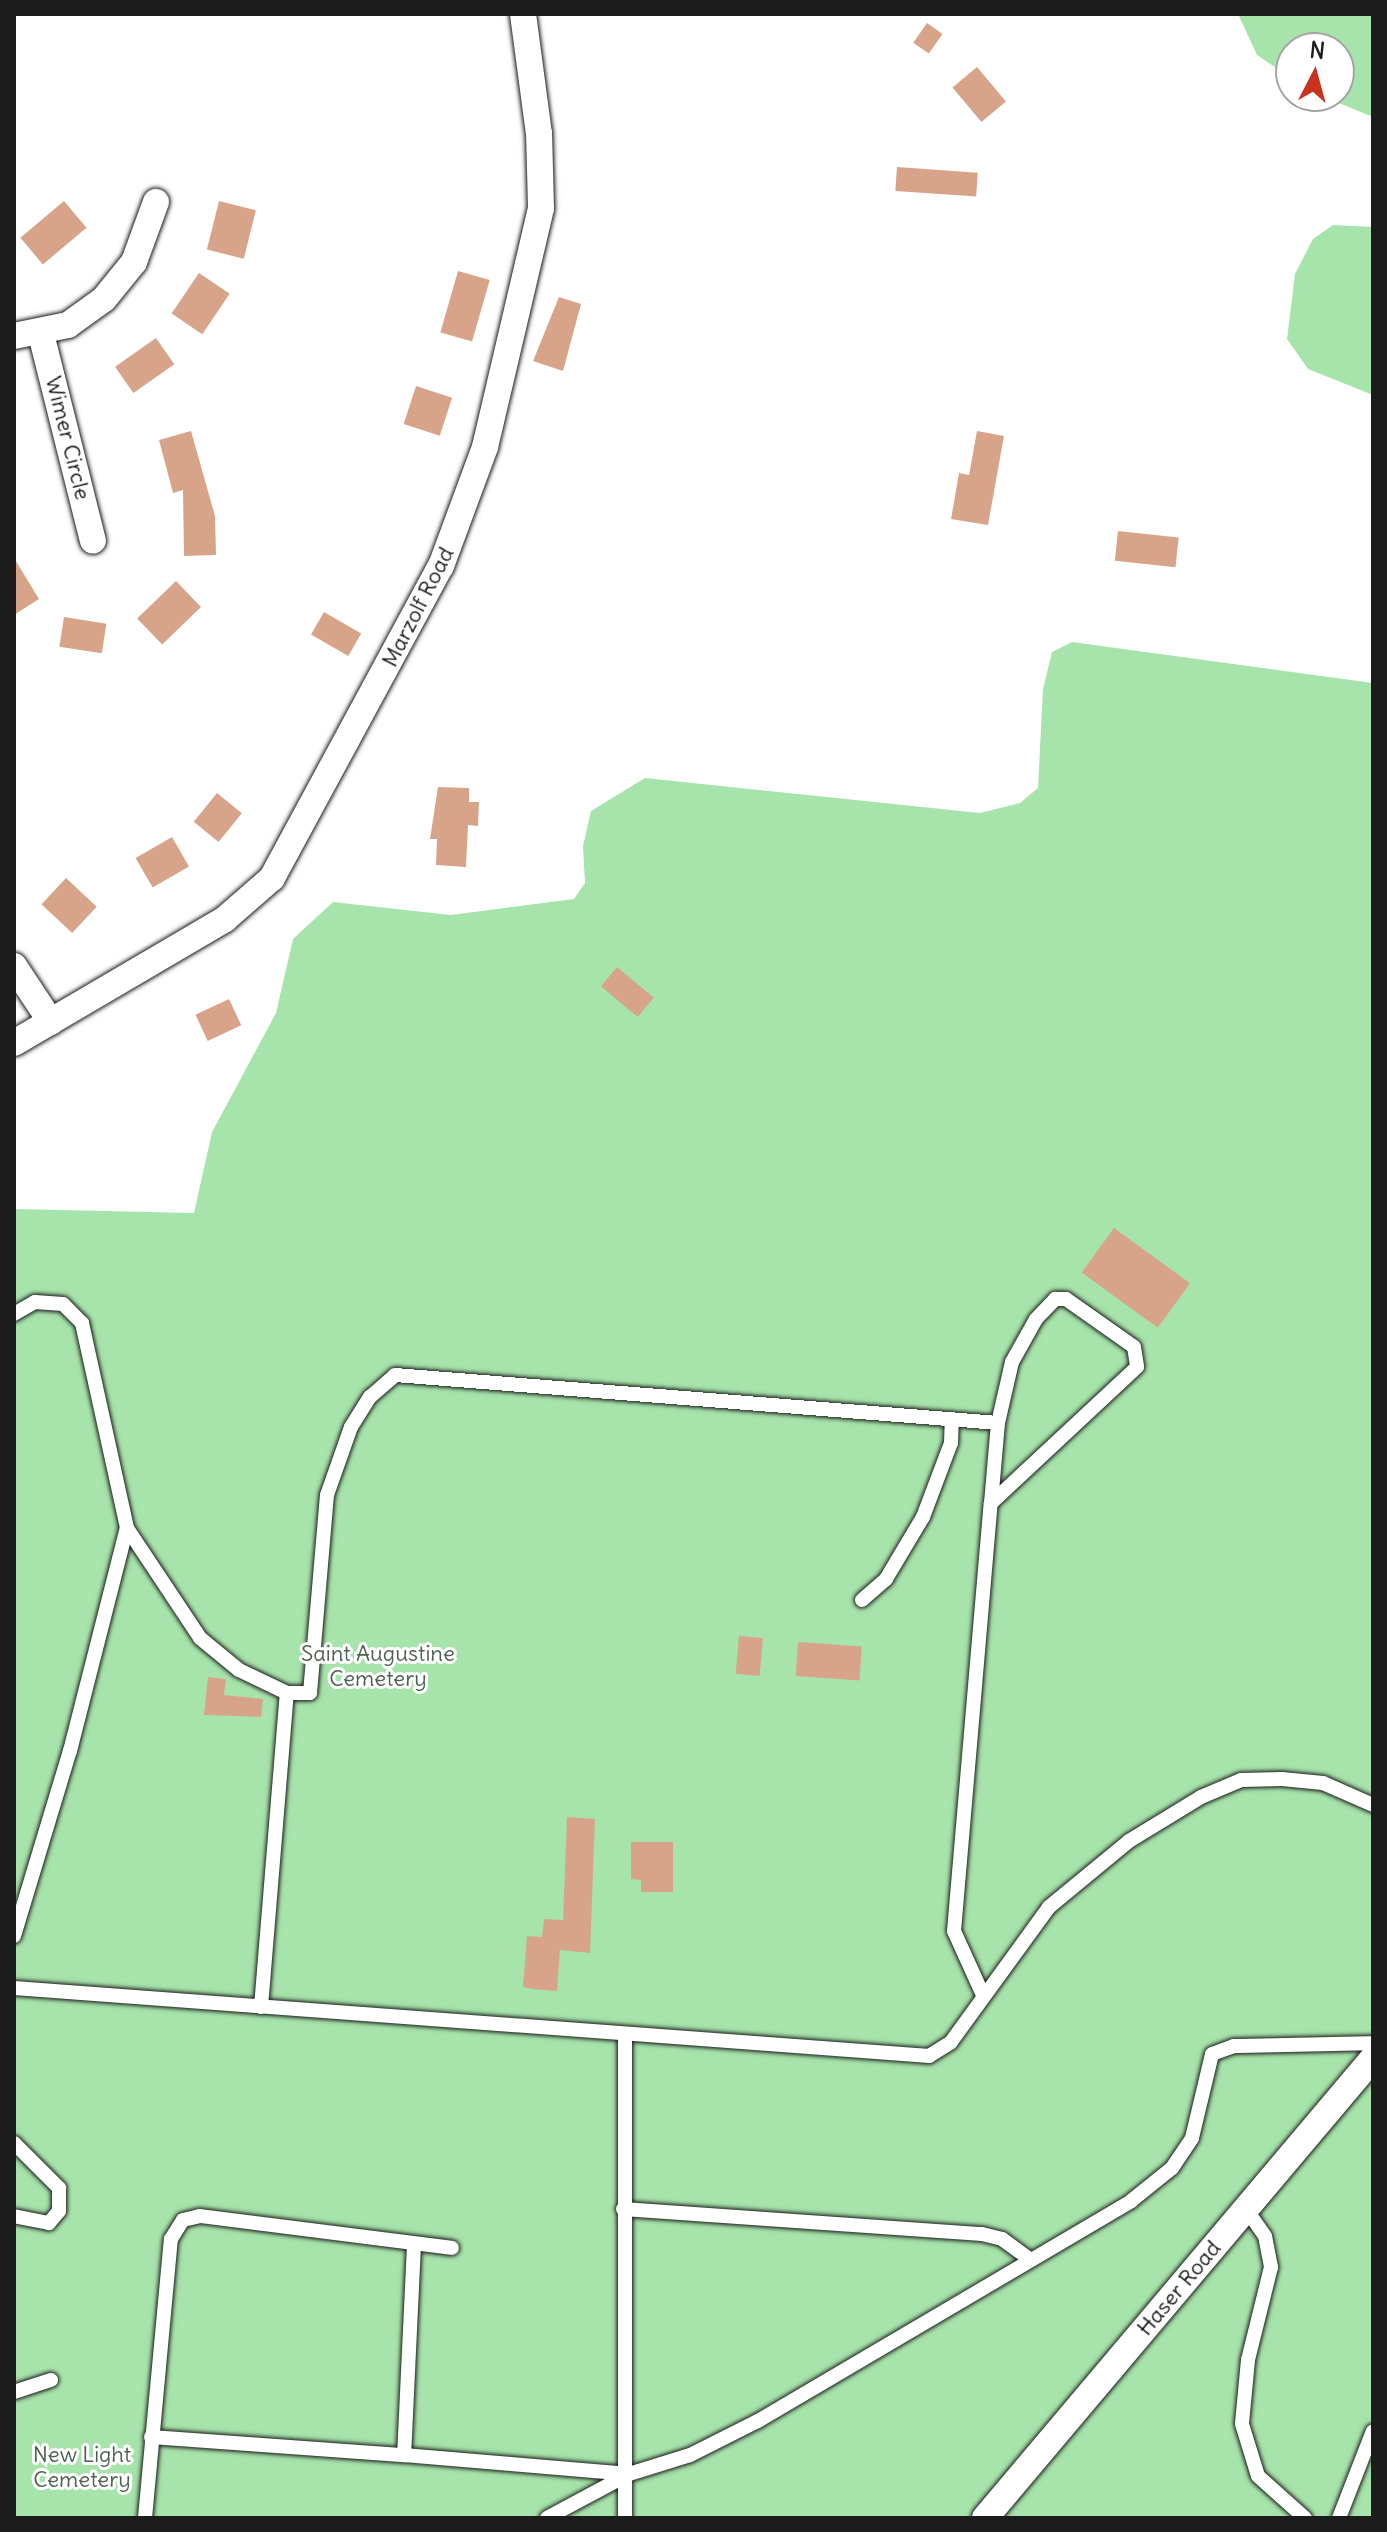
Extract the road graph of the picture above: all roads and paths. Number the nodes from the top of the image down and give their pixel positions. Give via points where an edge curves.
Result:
1 (523, 14) edge
2 (156, 202) dead end
3 (41, 334) junction
4 (14, 336) edge
5 (93, 541) dead end
6 (14, 966) edge
7 (51, 1022) junction
8 (14, 1043) edge
9 (14, 1314) edge
10 (952, 1419) junction
11 (998, 1423) junction
12 (991, 1503) junction
13 (127, 1528) junction
14 (862, 1600) dead end
15 (287, 1693) junction
16 (1373, 1805) edge
17 (14, 1936) edge
18 (14, 1988) edge
19 (983, 1995) junction
20 (261, 2007) junction
21 (625, 2035) junction
22 (1373, 2043) edge
23 (1373, 2058) edge
24 (14, 2143) edge
25 (623, 2209) junction
26 (1246, 2209) junction
27 (14, 2216) edge
28 (414, 2245) junction
29 (452, 2248) dead end
30 (1028, 2258) junction
31 (51, 2380) dead end
32 (14, 2392) edge
33 (1373, 2431) edge
34 (151, 2437) junction
35 (404, 2455) junction
36 (629, 2474) junction
37 (145, 2518) edge
38 (547, 2518) edge
39 (625, 2518) edge
40 (985, 2518) edge
41 (1305, 2518) edge
42 (1339, 2518) edge

1 - 7 street, Marzolf Road via 543,183 539,221 485,447 441,566 272,878 225,919
2 - 3 street via 144,244 119,284 83,315
3 - 4 street
3 - 5 street, Wimer Circle
6 - 7 street
7 - 8 street, Marzolf Road
9 - 13 lane via 35,1302 63,1304 82,1323
10 - 11 lane
10 - 14 lane via 951,1443 923,1517 886,1579
10 - 15 lane via 395,1375 370,1397 336,1460 327,1495 310,1693
11 - 12 lane
11 - 12 lane via 1012,1362 1036,1319 1055,1299 1066,1299 1134,1347 1137,1367
12 - 19 lane via 954,1931
13 - 15 lane via 200,1638 239,1670
13 - 17 lane via 70,1751
15 - 20 lane
16 - 19 lane via 1323,1783 1282,1779 1241,1780 1201,1797 1129,1841 1049,1907
18 - 20 lane
19 - 21 lane via 951,2042 929,2056
20 - 21 lane
21 - 25 lane
22 - 30 lane via 1234,2046 1212,2054 1192,2138 1172,2168 1131,2201
23 - 26 street, Haser Road
24 - 27 lane via 59,2188 59,2211 49,2223
25 - 30 lane via 982,2234 1002,2239
25 - 36 lane
26 - 40 street, Haser Road
26 - 41 lane via 1265,2236 1271,2267 1242,2394 1244,2439 1258,2476
28 - 29 lane
28 - 34 lane via 200,2216 183,2220 171,2239
28 - 35 lane
30 - 36 lane via 758,2421 690,2455
31 - 32 lane
33 - 42 lane
34 - 35 lane
34 - 37 lane
35 - 36 lane
36 - 38 lane
36 - 39 lane

